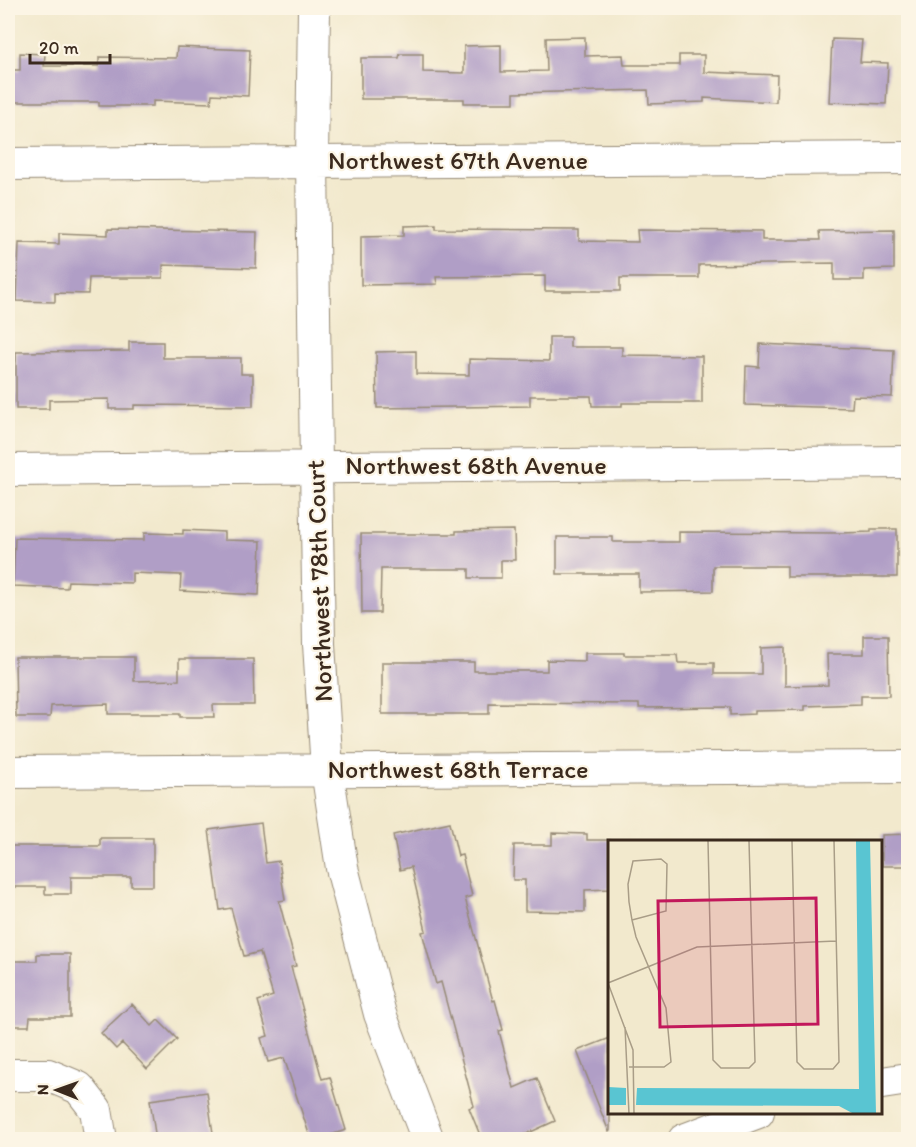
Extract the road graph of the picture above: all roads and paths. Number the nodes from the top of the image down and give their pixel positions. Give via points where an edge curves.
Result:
1 (314, 8) edge
2 (909, 158) edge
3 (312, 160) junction
4 (8, 164) edge
5 (909, 462) edge
6 (315, 466) junction
7 (8, 470) edge
8 (909, 766) edge
9 (327, 770) junction
10 (8, 772) edge
11 (8, 1075) edge
12 (909, 1079) edge
13 (883, 1083) edge
14 (755, 1114) edge
15 (101, 1140) edge
16 (428, 1140) edge
17 (684, 1140) edge

1 - 3 street, Northwest 78th Court
2 - 3 street, Northwest 67th Avenue
3 - 4 street, Northwest 67th Avenue
3 - 6 street, Northwest 78th Court
5 - 6 street, Northwest 68th Avenue
6 - 7 street, Northwest 68th Avenue
6 - 9 street, Northwest 78th Court via 319,644
8 - 9 street, Northwest 68th Terrace
9 - 10 street, Northwest 68th Terrace
9 - 16 street, Northwest 78th Court via 342,868 380,1014
11 - 15 street via 48,1075 79,1088 96,1110
12 - 13 street
14 - 17 street

